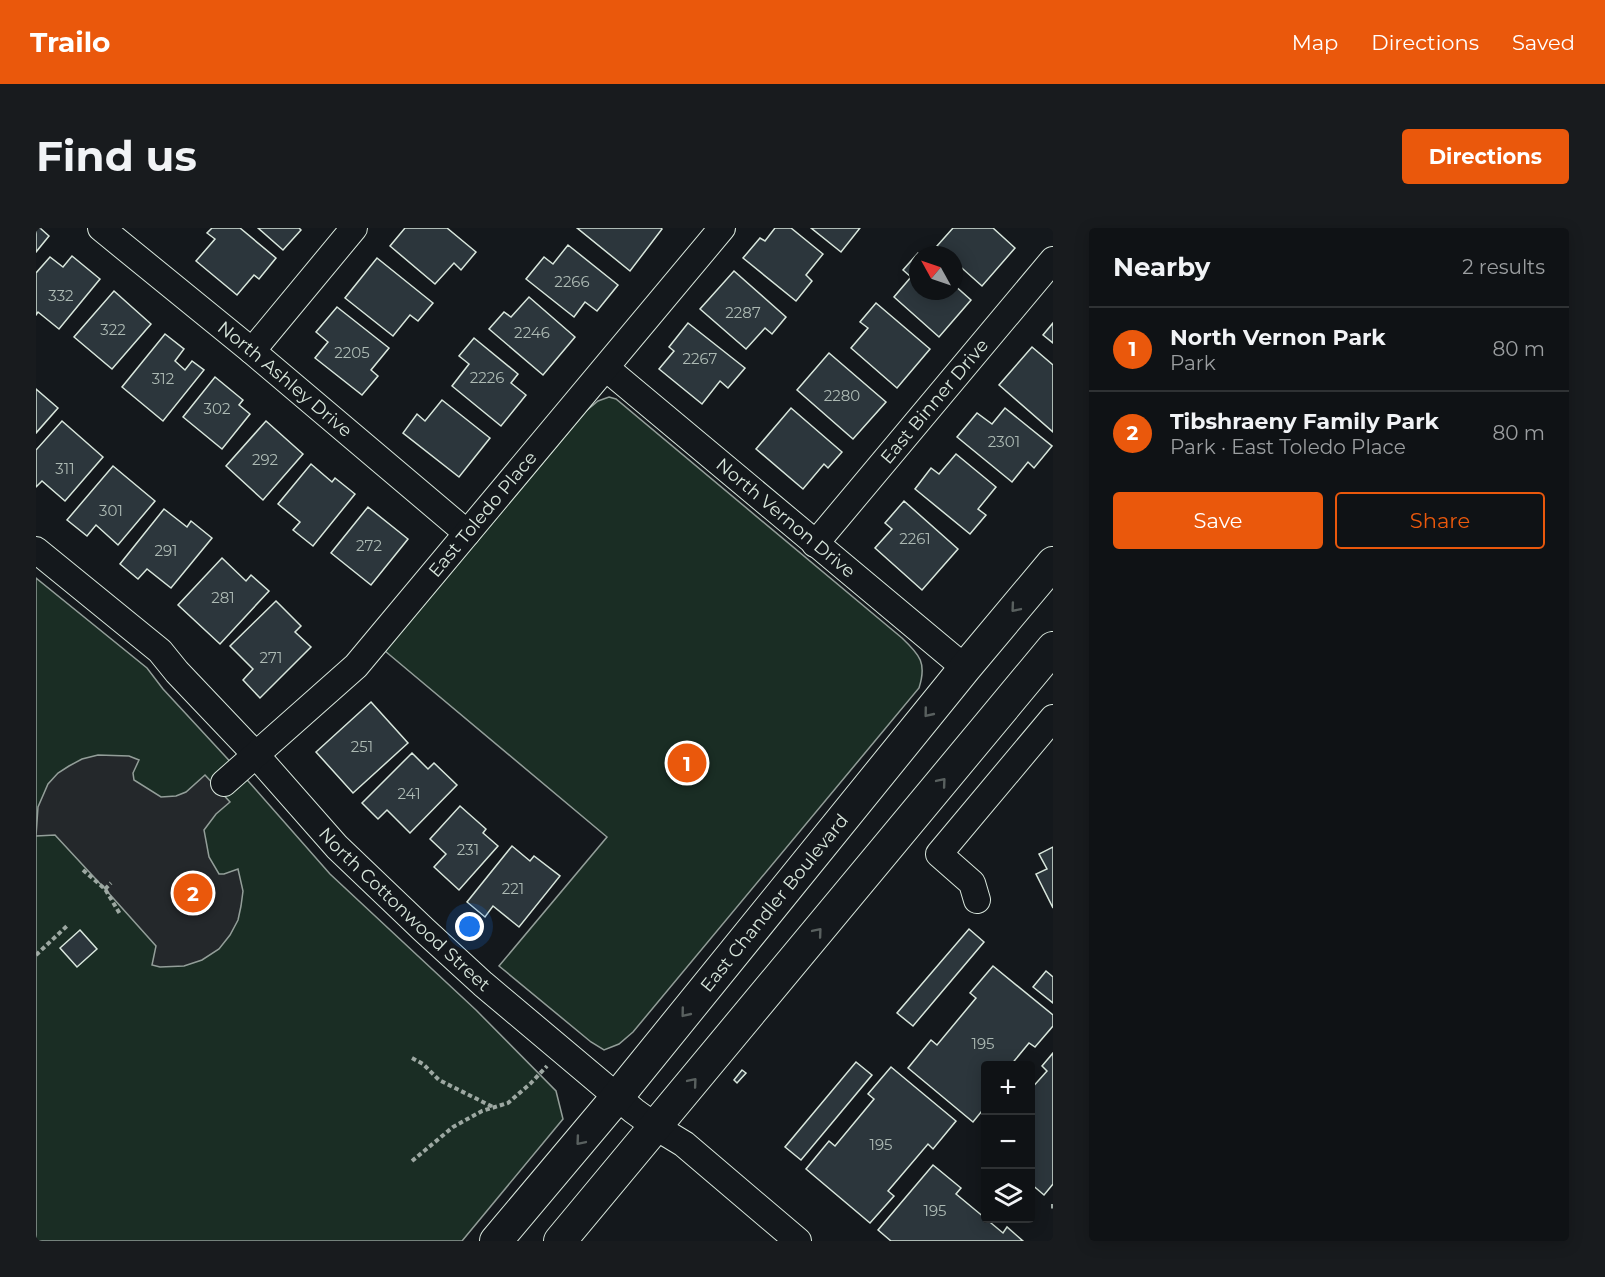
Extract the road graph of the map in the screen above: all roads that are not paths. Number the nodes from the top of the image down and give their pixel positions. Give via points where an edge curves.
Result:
1 (101, 228) edge
2 (354, 228) edge
3 (722, 228) edge
4 (1053, 260) edge
5 (252, 351) junction
6 (606, 368) junction
7 (467, 533) junction
8 (815, 544) junction
9 (36, 550) edge
10 (1053, 563) edge
11 (1053, 648) edge
12 (965, 668) junction
13 (1053, 717) edge
14 (256, 755) junction
15 (224, 783) dead end
16 (977, 900) dead end
17 (618, 1096) junction
18 (656, 1127) junction
19 (496, 1241) edge
20 (560, 1241) edge
21 (798, 1241) edge

1 - 5 street, North Ashley Drive
2 - 5 street
3 - 6 street, East Toledo Place
4 - 8 street, East Binner Drive
5 - 7 street, North Ashley Drive
6 - 7 street, East Toledo Place
6 - 8 street, North Vernon Drive
7 - 14 street, East Toledo Place via 356,666
8 - 12 street, North Vernon Drive
9 - 14 street, North Cottonwood Street via 160,651
10 -> 12 main road, East Chandler Boulevard
18 -> 11 main road
12 -> 17 main road, East Chandler Boulevard
13 - 16 street via 939,854 972,883
14 - 15 street, East Toledo Place
14 - 17 street, North Cottonwood Street via 337,847 483,984
17 - 18 street, North Cottonwood Street
17 -> 19 main road, East Chandler Boulevard
18 - 20 main road
18 - 21 street, North Cottonwood Street via 684,1143

